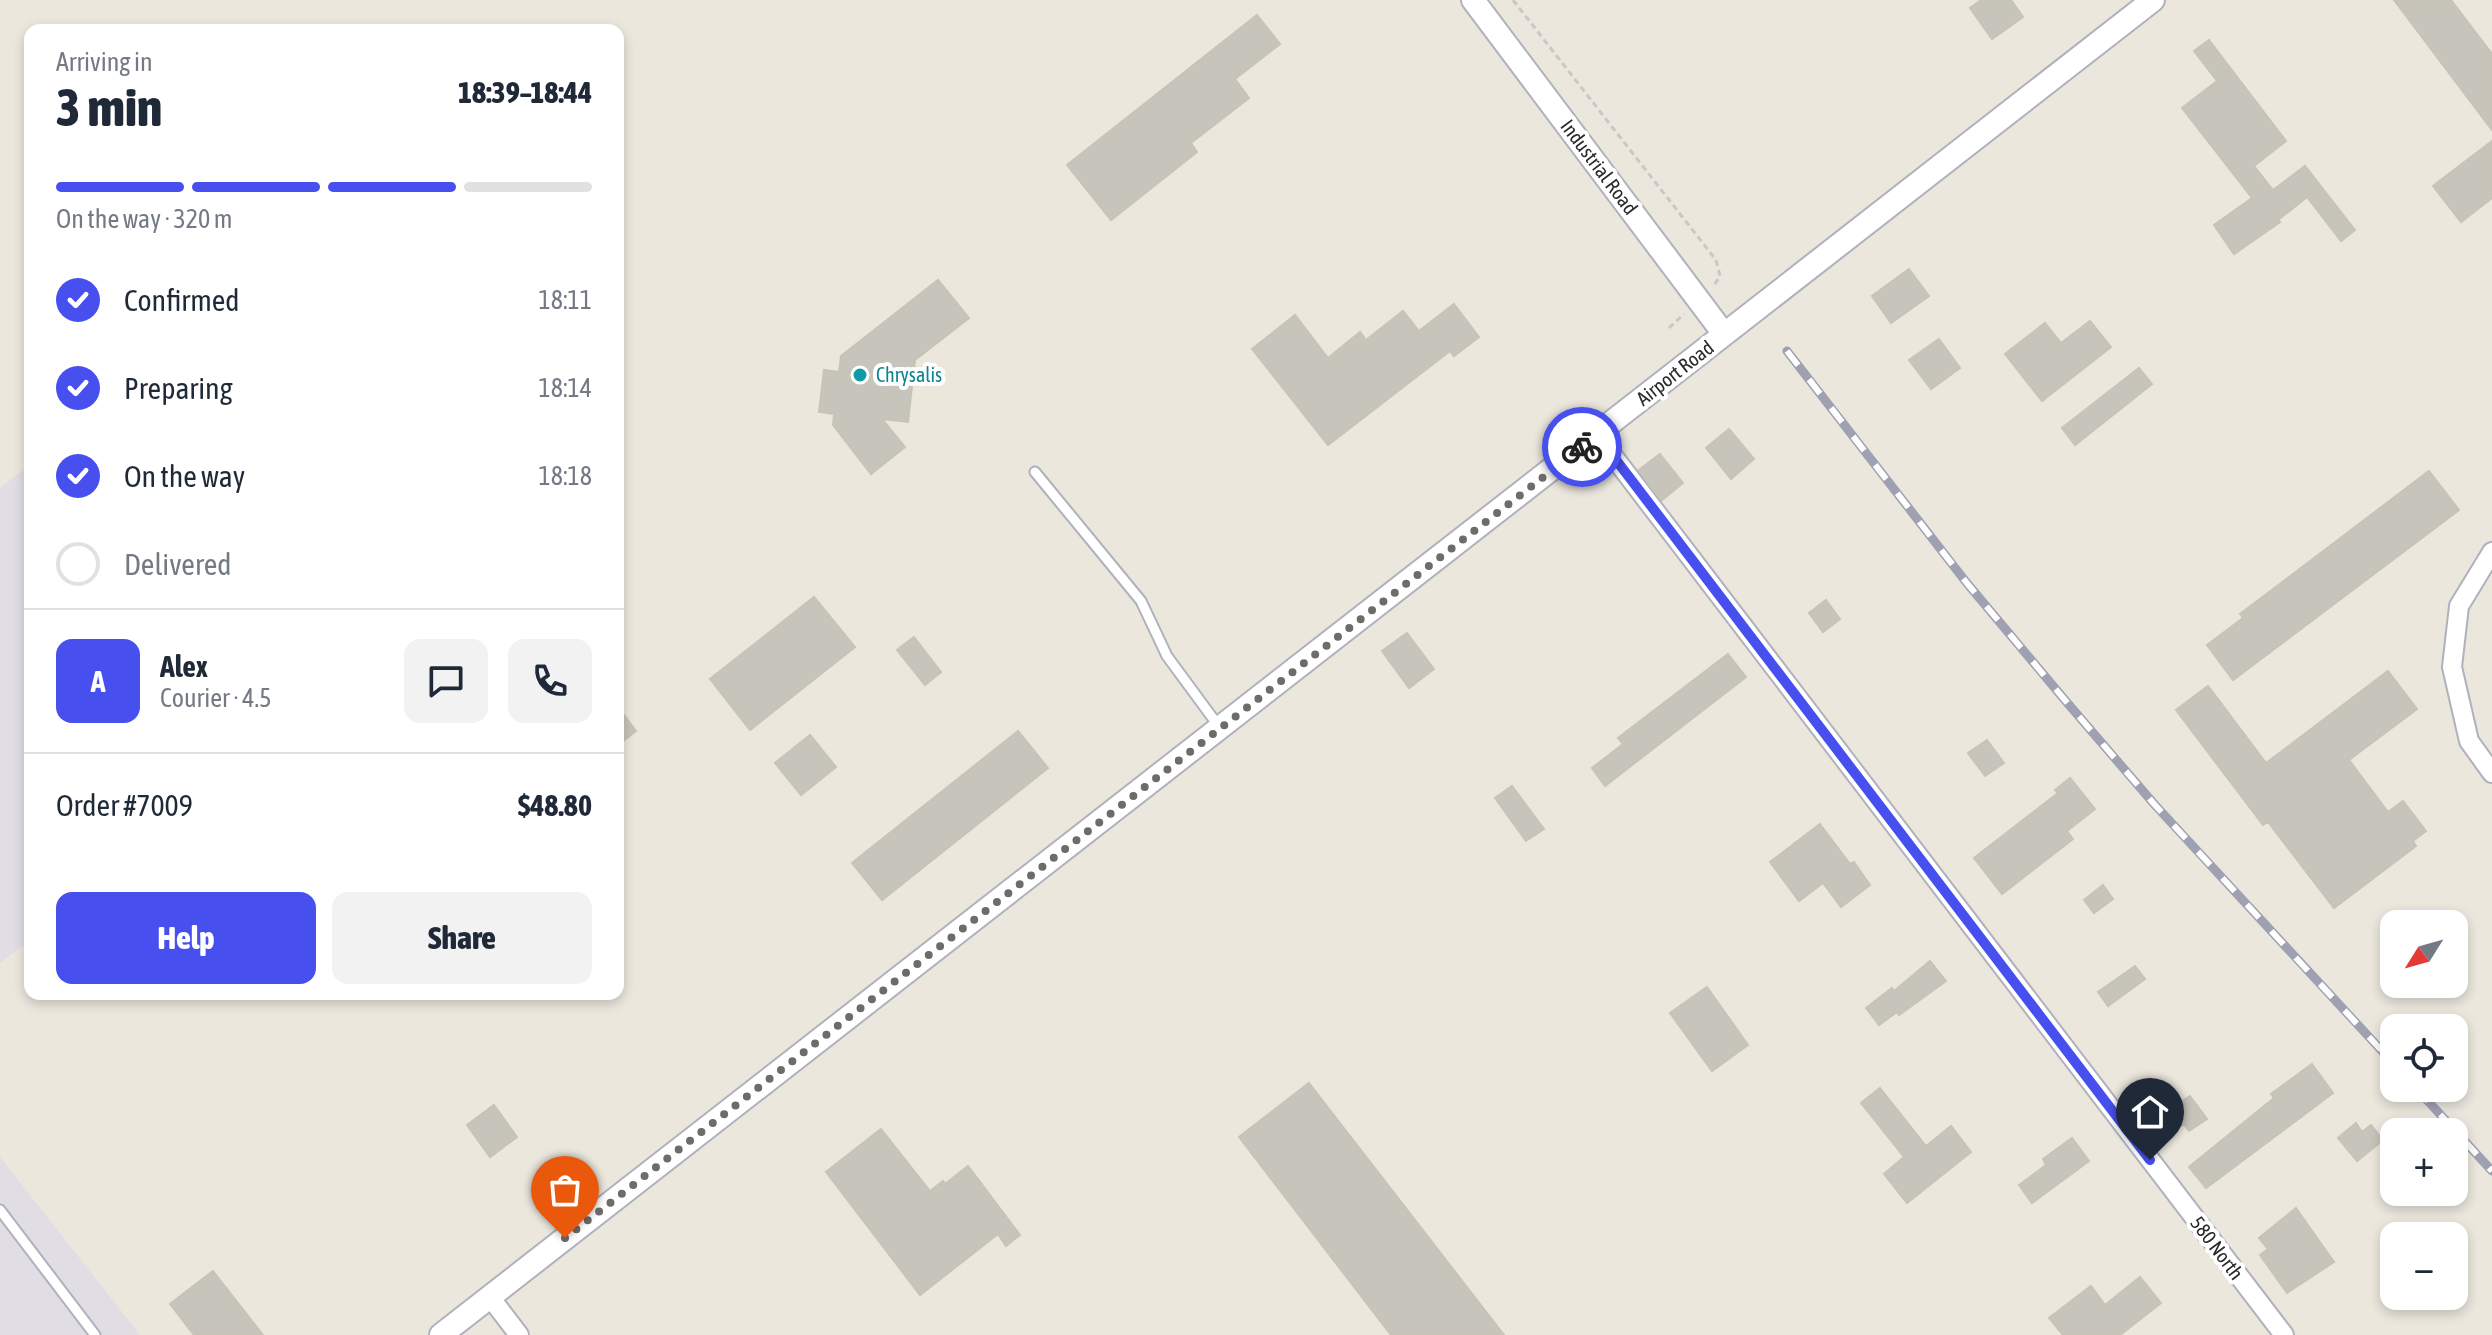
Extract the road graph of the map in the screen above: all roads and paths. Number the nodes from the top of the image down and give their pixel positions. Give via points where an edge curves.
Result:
1 (1473, 0) edge
2 (1513, 0) edge
3 (2153, 0) edge
4 (1699, 300) junction
5 (1669, 328) dead end
6 (1724, 334) junction
7 (1597, 435) junction
8 (1035, 472) dead end
9 (2492, 552) edge
10 (1220, 728) junction
11 (2492, 773) edge
12 (0, 1210) edge
13 (490, 1297) junction
14 (95, 1335) edge
15 (441, 1335) edge
16 (519, 1335) edge
17 (2284, 1335) edge

1 - 4 street, Industrial Road
2 - 4 path via 1716,260 1719,282
3 - 6 street, Airport Road
4 - 5 path
4 - 6 street, Industrial Road
6 - 7 street, Airport Road
7 - 10 street, Airport Road
7 - 17 street, 580 North
8 - 10 lane via 1141,601 1167,656
9 - 11 street via 2459,606 2452,667 2469,741
10 - 13 street, Airport Road
12 - 14 lane
13 - 15 street, Airport Road
13 - 16 street

